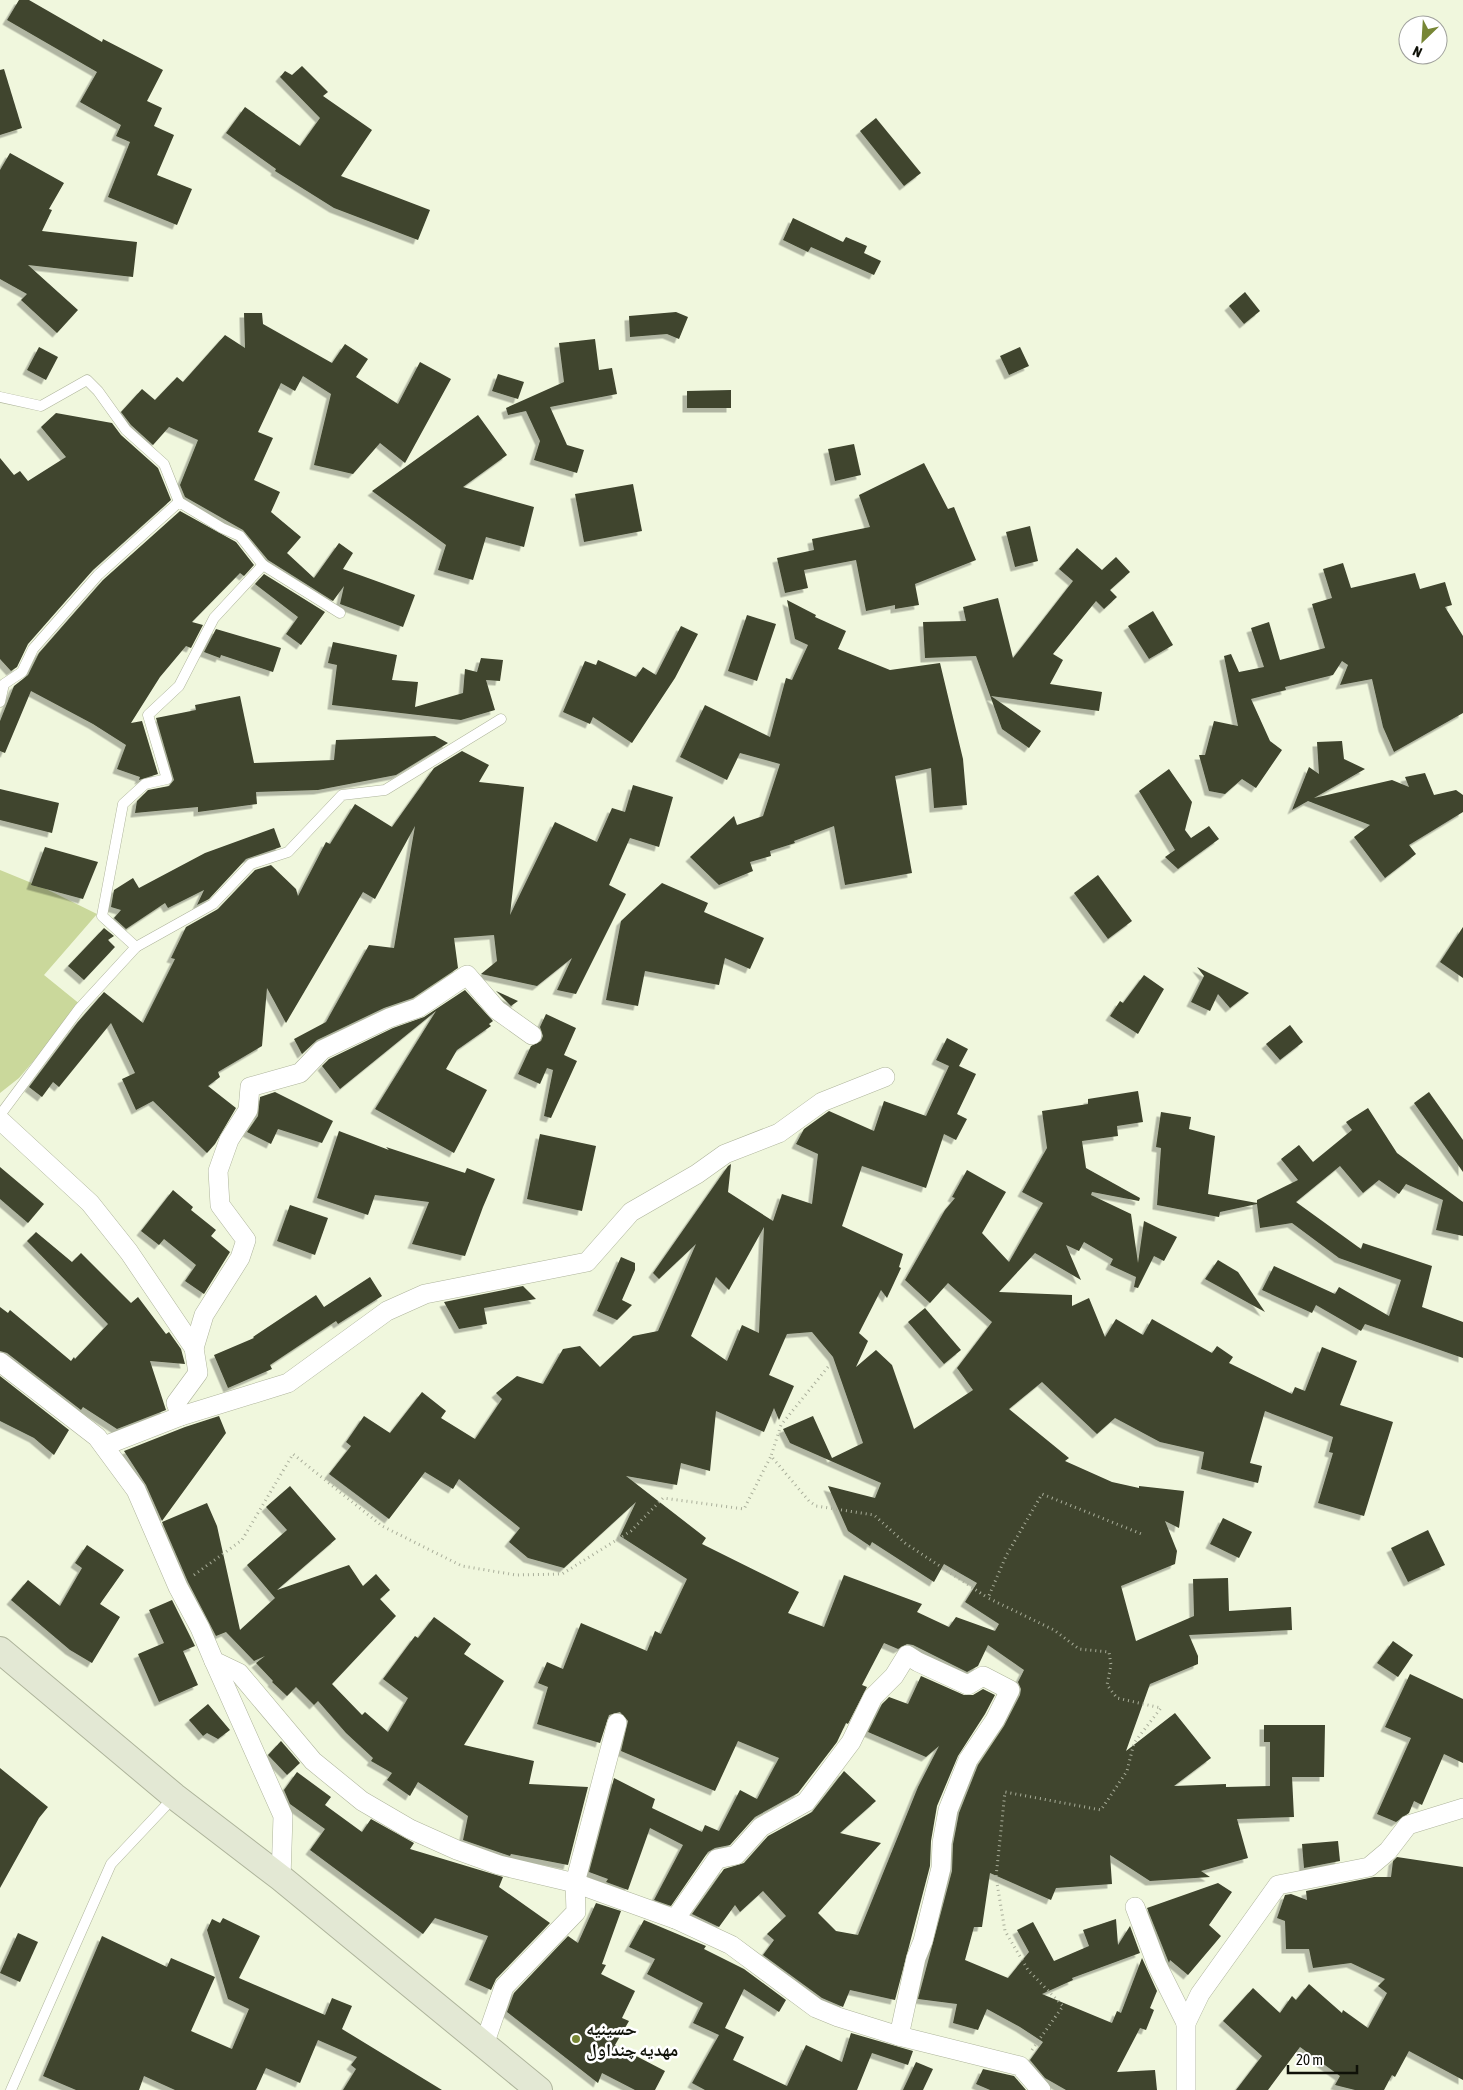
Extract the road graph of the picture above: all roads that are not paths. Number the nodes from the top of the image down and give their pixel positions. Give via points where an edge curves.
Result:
1 (0, 397) edge
2 (179, 502) junction
3 (263, 565) junction
4 (340, 614) dead end
5 (0, 702) edge
6 (501, 719) dead end
7 (136, 947) junction
8 (532, 1035) dead end
9 (886, 1077) dead end
10 (0, 1116) edge
11 (0, 1120) edge
12 (194, 1348) junction
13 (0, 1362) edge
14 (181, 1416) junction
15 (104, 1446) junction
16 (0, 1650) edge
17 (214, 1661) junction
18 (617, 1723) dead end
19 (174, 1796) junction
20 (1463, 1808) edge
21 (281, 1878) junction
22 (575, 1883) junction
23 (1135, 1907) dead end
24 (675, 1919) junction
25 (1186, 2023) junction
26 (899, 2036) junction
27 (484, 2045) junction
28 (11, 2090) edge
29 (539, 2090) edge
30 (1041, 2090) edge
31 (1186, 2090) edge

1 - 2 lane via 41,406 87,380 126,430 164,464
2 - 3 lane via 240,536
2 - 5 lane via 98,575 33,649 22,672 4,684
3 - 4 lane
3 - 7 lane via 214,618 179,686 148,715 167,779 145,784 123,804 102,916
6 - 7 lane via 385,790 342,795 288,852 251,864 213,904
7 - 10 lane via 78,1008
8 - 12 street via 497,1010 468,975 418,1008 322,1050 300,1073 250,1087 248,1110 229,1140 218,1171 220,1204 246,1240 240,1258 204,1316
9 - 14 street via 822,1102 779,1133 725,1154 631,1212 587,1262 425,1294 387,1311 288,1383
11 - 12 street via 90,1203 129,1252
12 - 14 street via 198,1373 176,1403
13 - 15 street via 97,1437
14 - 15 street
15 - 17 street via 136,1490
16 - 19 main road
17 - 21 street via 283,1816
17 - 22 street via 239,1673 313,1761 362,1802 457,1850 499,1865
18 - 22 street
19 - 21 main road
19 - 28 lane via 111,1864
20 - 25 street via 1408,1825 1388,1851 1369,1867 1278,1885 1200,1994
21 - 27 main road
22 - 24 street
22 - 27 street via 576,1912 504,1987
23 - 25 street via 1156,1965
24 - 26 street via 731,1945 816,2008
24 - 26 street via 717,1859 736,1855 761,1827 806,1802 851,1742 873,1697 894,1676 907,1655 968,1685 983,1676 1010,1690 995,1720 968,1760 948,1810 941,1868
25 - 31 street
26 - 30 street via 1020,2066
27 - 29 main road

